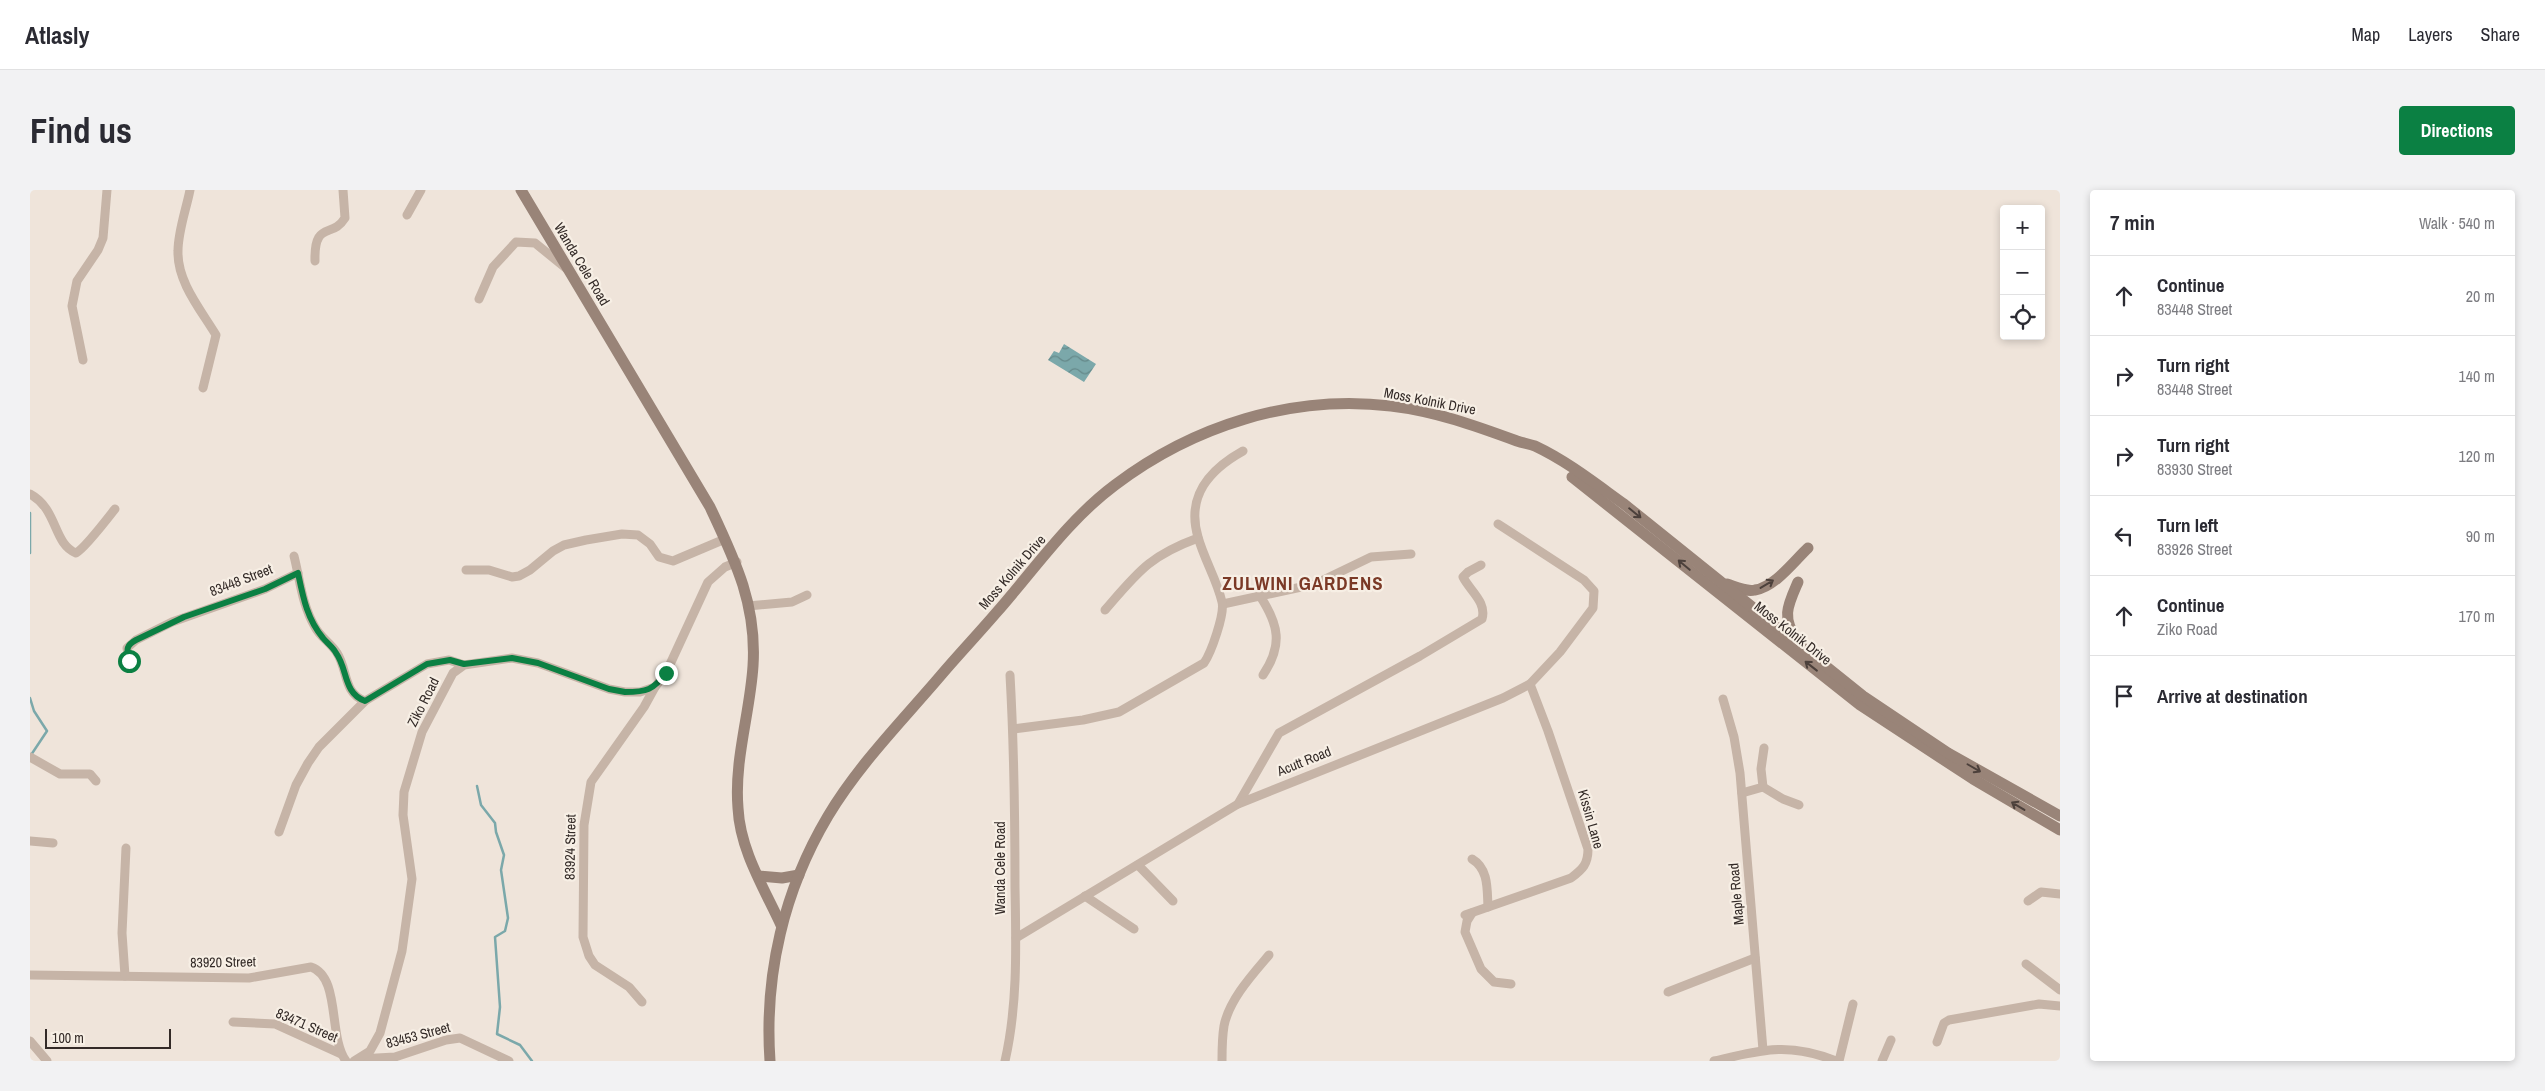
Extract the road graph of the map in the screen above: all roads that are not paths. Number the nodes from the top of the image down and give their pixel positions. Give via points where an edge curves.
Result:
1 (107, 190) edge
2 (190, 190) edge
3 (343, 190) edge
4 (421, 190) edge
5 (520, 190) edge
6 (406, 215) dead end
7 (315, 261) dead end
8 (568, 269) junction
9 (479, 299) dead end
10 (83, 360) dead end
11 (203, 388) dead end
12 (1519, 442) junction
13 (1243, 451) dead end
14 (30, 494) edge
15 (114, 508) dead end
16 (1498, 524) dead end
17 (1198, 538) junction
18 (725, 539) junction
19 (1808, 548) dead end
20 (1411, 554) dead end
21 (294, 556) dead end
22 (737, 562) junction
23 (1482, 565) dead end
24 (466, 570) dead end
25 (298, 573) junction
26 (1721, 582) junction
27 (1798, 582) dead end
28 (807, 595) dead end
29 (1260, 596) junction
30 (1223, 604) junction
31 (748, 606) junction
32 (1105, 610) dead end
33 (1802, 647) junction
34 (129, 661) dead end
35 (464, 664) junction
36 (1010, 675) dead end
37 (1263, 675) dead end
38 (1530, 684) junction
39 (655, 687) junction
40 (1723, 699) dead end
41 (365, 701) junction
42 (1013, 729) junction
43 (1764, 748) dead end
44 (30, 757) edge
45 (96, 781) dead end
46 (1763, 787) junction
47 (1742, 793) junction
48 (1238, 804) junction
49 (1799, 805) dead end
50 (2060, 816) edge
51 (2060, 830) edge
52 (279, 832) dead end
53 (30, 840) edge
54 (53, 842) dead end
55 (126, 848) dead end
56 (1472, 859) dead end
57 (1138, 864) junction
58 (800, 875) junction
59 (759, 876) junction
60 (2060, 894) edge
61 (1085, 896) junction
62 (1173, 901) dead end
63 (2028, 902) dead end
64 (1488, 907) junction
65 (781, 925) junction
66 (1134, 929) dead end
67 (1016, 938) junction
68 (1269, 955) dead end
69 (1755, 958) junction
70 (2026, 964) dead end
71 (30, 975) edge
72 (125, 976) junction
73 (1511, 984) dead end
74 (2060, 990) edge
75 (1668, 992) dead end
76 (642, 1002) dead end
77 (1852, 1004) dead end
78 (2060, 1006) edge
79 (233, 1022) dead end
80 (1891, 1040) dead end
81 (30, 1041) edge
82 (1937, 1042) dead end
83 (1763, 1050) junction
84 (343, 1058) edge
85 (357, 1060) edge
86 (371, 1060) edge
87 (47, 1061) edge
88 (509, 1061) edge
89 (770, 1061) edge
90 (1005, 1061) edge
91 (1222, 1061) edge
92 (1714, 1061) edge
93 (1837, 1061) edge
94 (1882, 1061) edge

1 - 10 street via 103,238 77,281 72,306
2 - 11 street via 179,237 179,264 188,287 216,335
3 - 7 street via 345,218 319,235 314,247
4 - 6 street
5 - 8 main road, Wanda Cele Road
8 - 9 street via 536,243 516,242 488,275
8 - 18 main road, Wanda Cele Road via 710,507
12 -> 26 main road, Moss Kolnik Drive via 1533,446 1591,480
51 -> 12 main road, Moss Kolnik Drive via 1973,779 1860,705 1612,507
12 - 58 main road, Moss Kolnik Drive via 1486,428 1418,411 1390,406 1329,404 1272,412 1224,425 1166,452 1090,506 1042,557 857,774 829,814
13 - 17 street via 1223,462 1204,481 1196,510
14 - 15 street via 50,512 64,546 76,553 82,550
16 - 38 street, Acutt Road via 1584,580 1594,591 1593,608 1560,652
17 - 30 street
17 - 32 street via 1165,551 1145,564
18 - 22 main road, Wanda Cele Road
18 - 24 street via 672,561 659,557 644,538 632,534 564,545 530,570 512,577 489,570
26 -> 19 main road via 1749,590 1762,588
20 - 29 street via 1371,556 1325,581
21 - 25 street
22 - 31 main road, Wanda Cele Road
22 - 39 street via 725,567 708,582 666,673
23 - 48 street via 1463,577 1481,604 1482,619 1284,730 1266,752
25 - 34 street, 83448 Street via 265,589 184,617 128,644
25 - 41 street via 305,607 315,628 337,653 354,696
26 - 33 main road, Moss Kolnik Drive
27 - 33 main road via 1787,619
28 - 31 street via 792,602
29 - 30 street
29 - 37 street via 1273,617 1277,638 1272,661
30 - 42 street via 1209,654 1198,668 1119,712
31 - 59 main road, Wanda Cele Road via 752,623 753,665 738,774 738,809 743,842
33 -> 50 main road, Moss Kolnik Drive via 1863,696 1948,753
35 - 39 street via 512,658 538,663 609,689 640,692
35 - 41 street via 450,660 427,664
35 - 85 street, Ziko Road via 453,673 443,690 422,732 410,767 403,815 412,879 402,951 380,1033 370,1051
36 - 42 street, Wanda Cele Road
38 - 48 street, Acutt Road via 1503,698
38 - 64 street, Kissin Lane via 1552,740 1588,849 1588,858 1585,867 1572,878
39 - 76 street, 83924 Street via 591,782 584,825 583,937 588,956 595,965 625,983
40 - 47 street, Maple Road via 1734,737
41 - 52 street via 319,747 308,763 296,785
42 - 67 street, Wanda Cele Road
43 - 46 street
44 - 45 street via 60,774 90,774
46 - 47 street
46 - 49 street
47 - 69 street, Maple Road
48 - 57 street, Acutt Road
53 - 54 street
55 - 72 street via 122,933
56 - 64 street via 1483,869
57 - 61 street, Acutt Road
57 - 62 street
58 - 59 main road via 782,878
58 - 65 main road, Moss Kolnik Drive
59 - 65 main road, Wanda Cele Road
60 - 63 street via 2041,892
61 - 66 street
61 - 67 street, Acutt Road
64 - 73 street, Kissin Lane via 1468,914 1465,932 1481,969 1494,982
65 - 89 main road, Moss Kolnik Drive via 768,1014
67 - 90 street, Wanda Cele Road via 1014,1004
68 - 91 street via 1228,1014
69 - 75 street
69 - 83 street, Maple Road
70 - 74 street
71 - 72 street, 83920 Street
72 - 84 street, 83920 Street via 249,978 304,967 318,969 328,984
77 - 93 street
78 - 82 street via 2039,1004 1949,1020 1944,1023
79 - 84 street, 83471 Street via 275,1024
80 - 94 street
81 - 87 street
83 - 92 street
83 - 93 street via 1806,1050
85 - 86 street, 83453 Street
86 - 88 street, 83453 Street via 412,1052 453,1038

